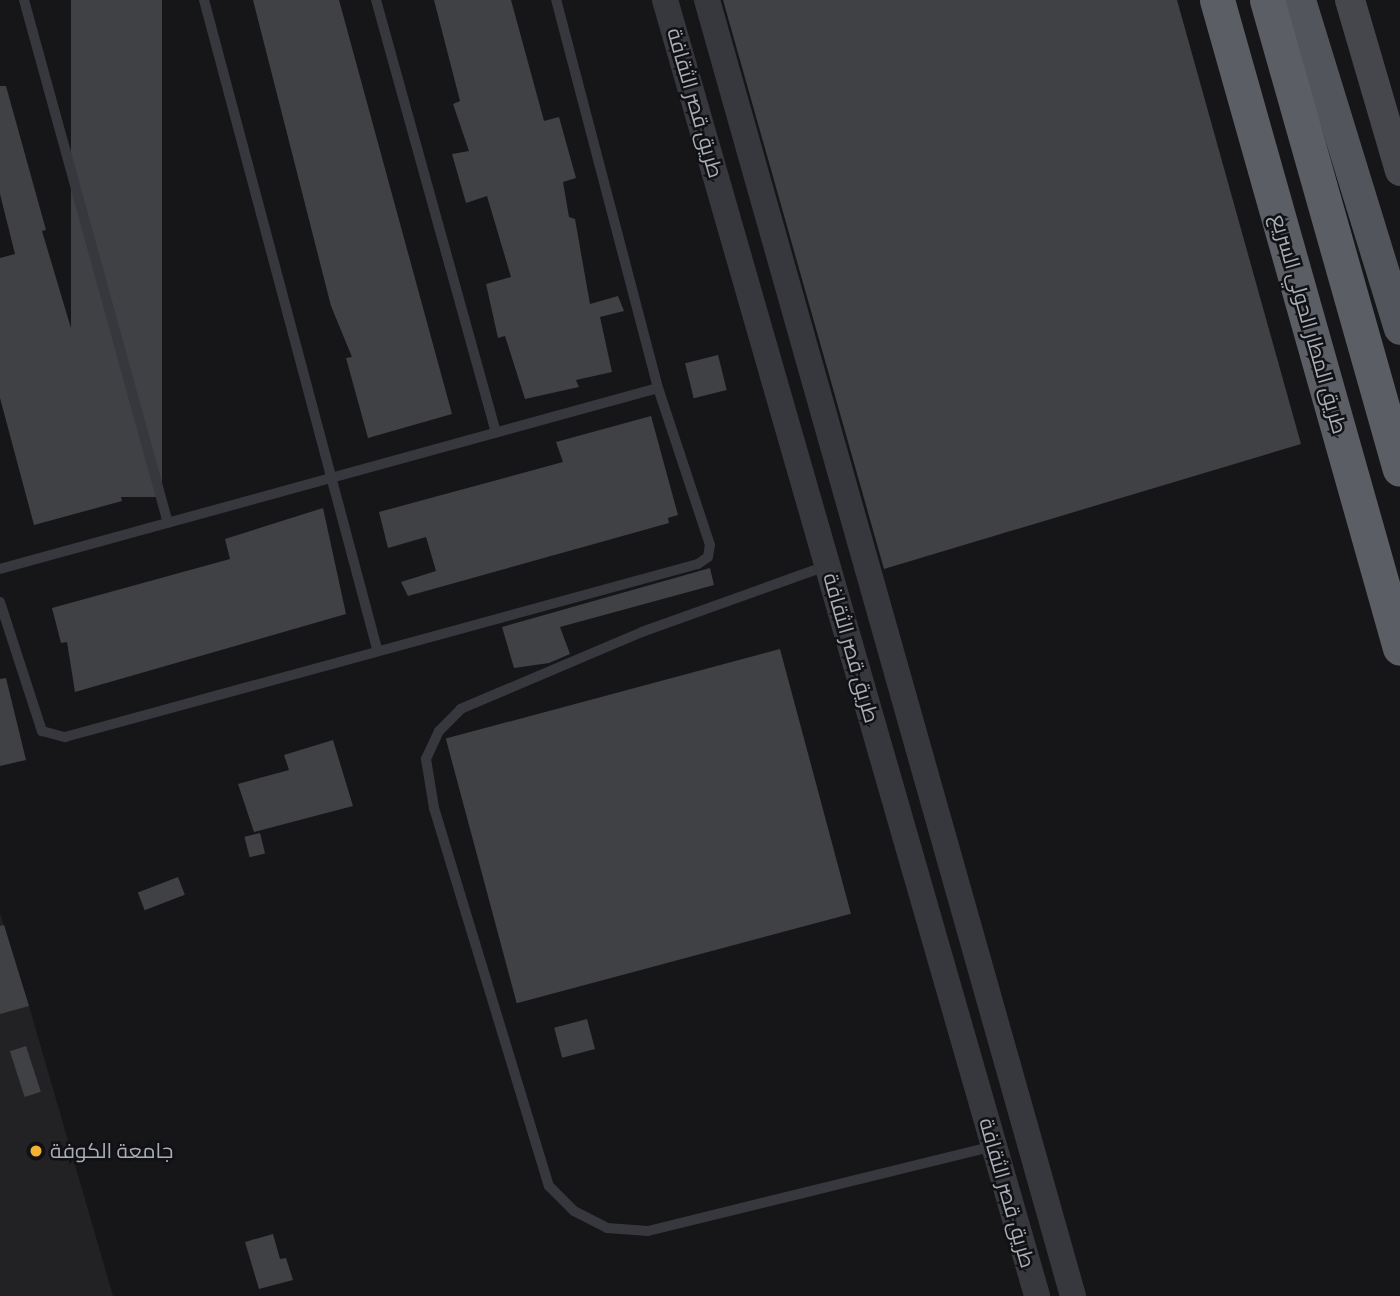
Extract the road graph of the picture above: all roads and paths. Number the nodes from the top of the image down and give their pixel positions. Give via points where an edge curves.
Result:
1 (24, 0) edge
2 (204, 0) edge
3 (376, 0) edge
4 (556, 0) edge
5 (665, 0) edge
6 (707, 0) edge
7 (1217, 0) edge
8 (1267, 0) edge
9 (1299, 0) edge
10 (1350, 0) edge
11 (1400, 172) edge
12 (1400, 328) edge
13 (659, 388) junction
14 (496, 432) junction
15 (1400, 469) edge
16 (330, 478) junction
17 (168, 523) junction
18 (828, 566) junction
19 (0, 569) edge
20 (0, 602) edge
21 (1400, 648) edge
22 (377, 649) junction
23 (994, 1146) junction
24 (1037, 1296) edge
25 (1073, 1296) edge

1 - 17 lane
2 - 16 lane
3 - 14 lane
4 - 13 lane
5 - 18 street, طريق قصر الثقافة
6 - 25 street, طريق قصر الثقافة
7 - 21 highway, طريق المطار الحولي السريع
8 - 15 highway
9 - 12 main road
10 - 11 main road
13 - 14 lane
13 - 22 lane via 710,545 708,557 698,564
14 - 16 lane
16 - 17 lane
16 - 22 lane
17 - 19 lane
18 - 23 street, طريق قصر الثقافة
18 - 23 lane via 642,632 461,709 439,731 426,759 434,808 549,1186 574,1211 607,1228 648,1231
20 - 22 lane via 42,731 51,737 65,737
23 - 24 street, طريق قصر الثقافة

